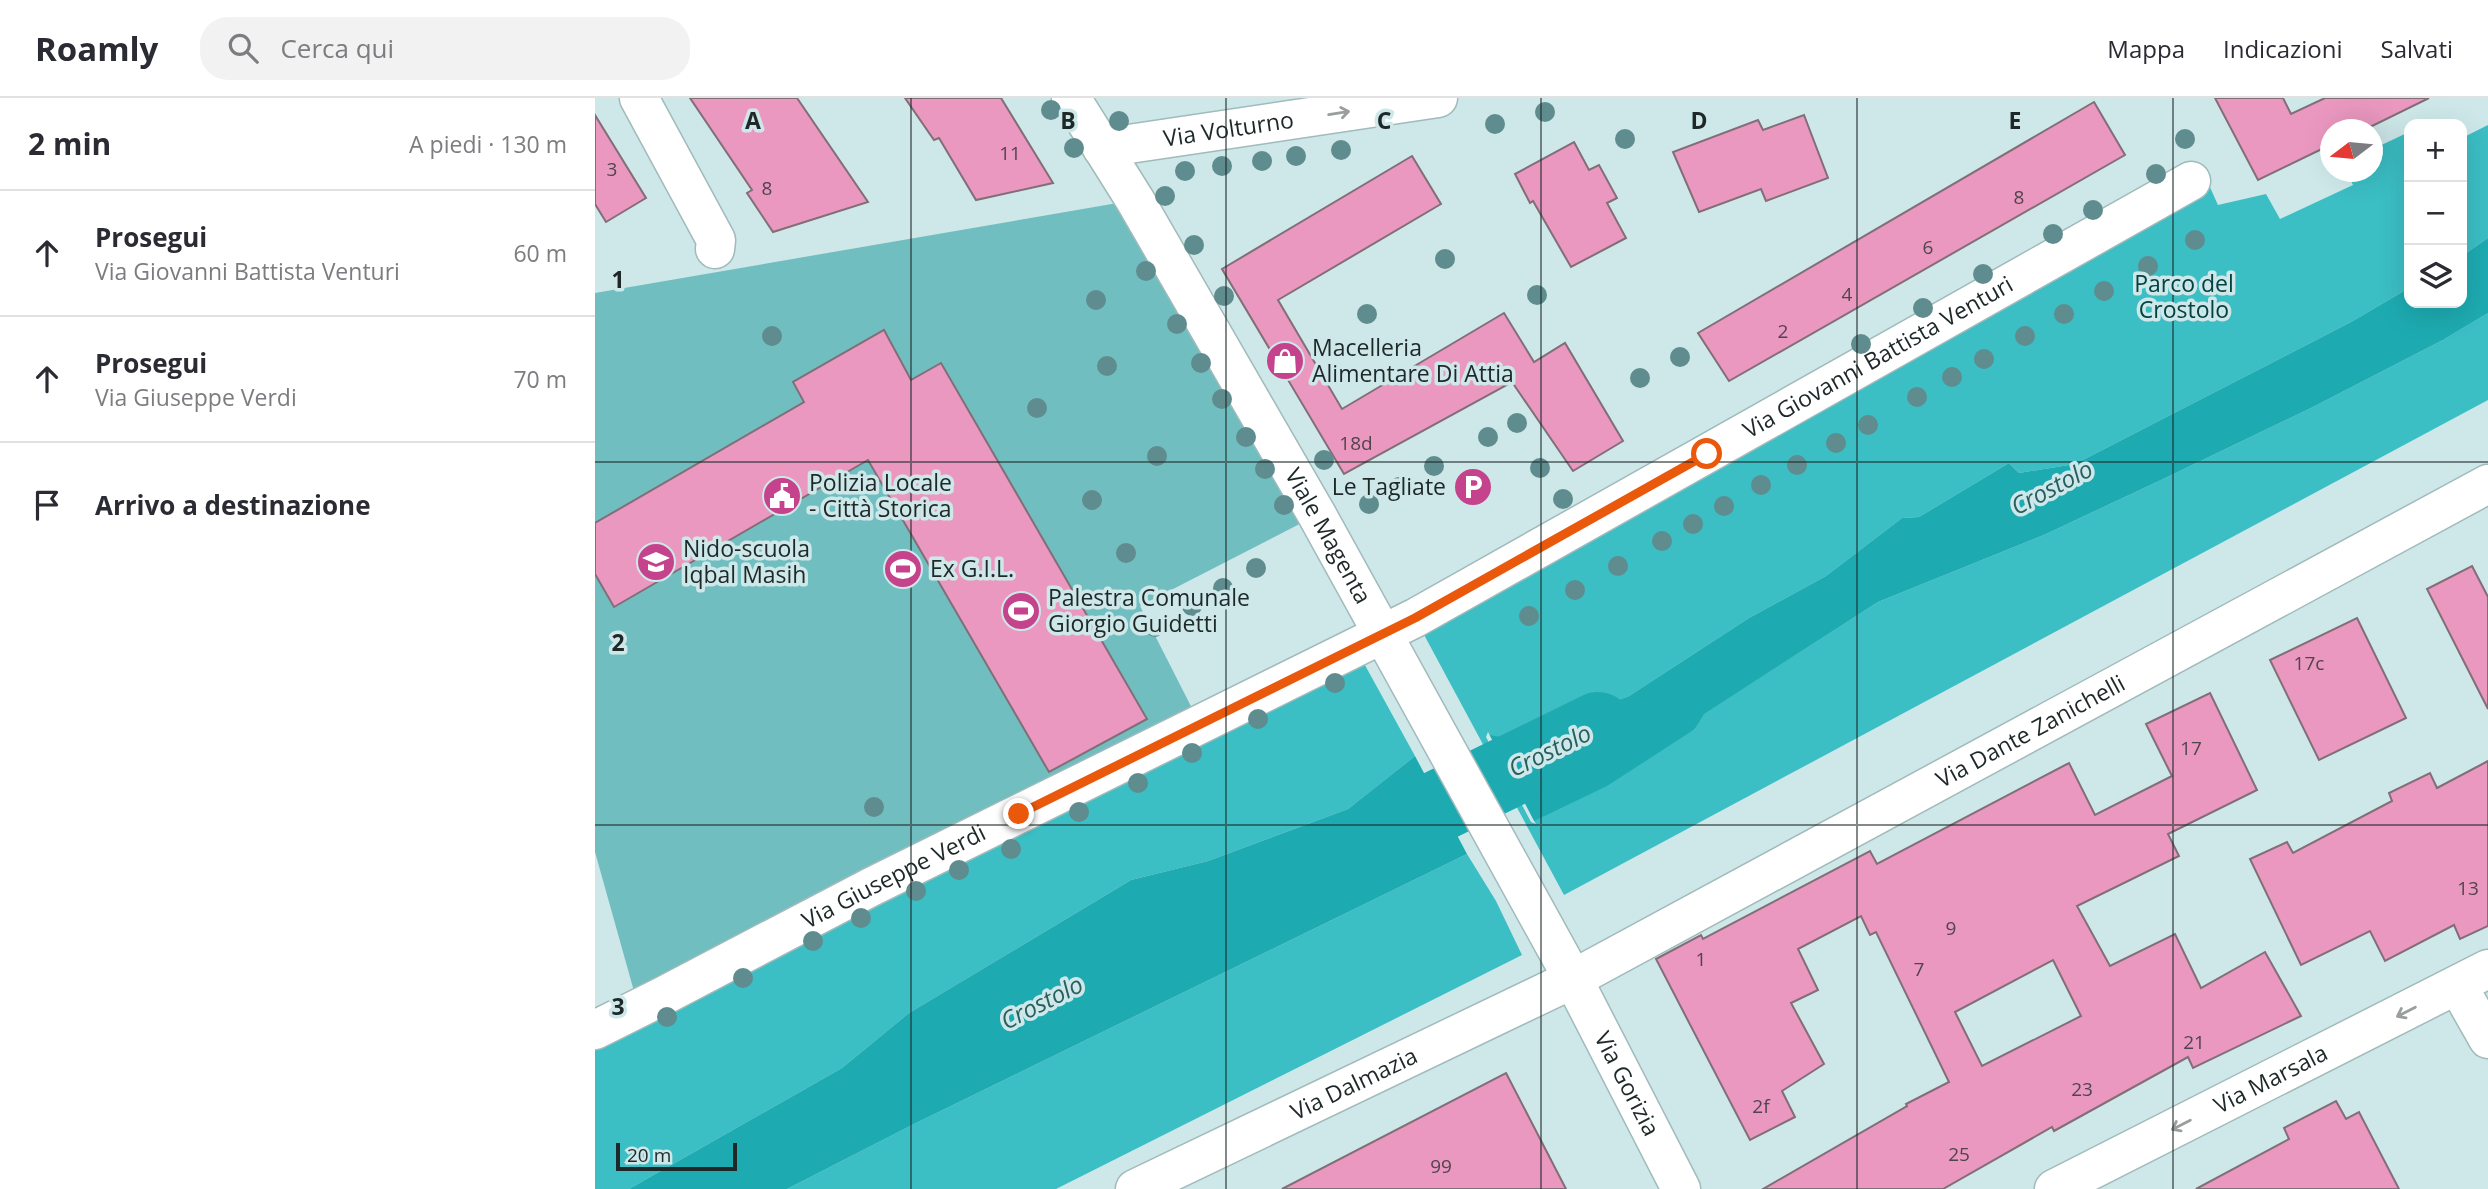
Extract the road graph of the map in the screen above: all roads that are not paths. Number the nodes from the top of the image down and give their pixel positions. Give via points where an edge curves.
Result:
1 (639, 98) edge
2 (1071, 98) edge
3 (1438, 98) edge
4 (1102, 148) junction
5 (2191, 181) dead end
6 (715, 249) dead end
7 (2488, 484) edge
8 (1382, 634) junction
9 (2473, 978) edge
10 (1573, 979) junction
11 (595, 1030) edge
12 (2488, 1039) edge
13 (1135, 1189) edge
14 (1681, 1189) edge
15 (2054, 1189) edge

1 - 6 street via 716,240
2 - 4 street, Viale Magenta
4 -> 3 street, Via Volturno
4 - 8 street, Viale Magenta
5 - 8 street, Via Giovanni Battista Venturi
7 - 10 street, Via Dante Zanichelli
8 - 10 street, Viale Magenta
8 - 11 street, Via Giuseppe Verdi via 871,887
9 - 12 street
9 -> 15 street, Via Marsala
10 - 13 street, Via Dalmazia
10 - 14 street, Via Gorizia

